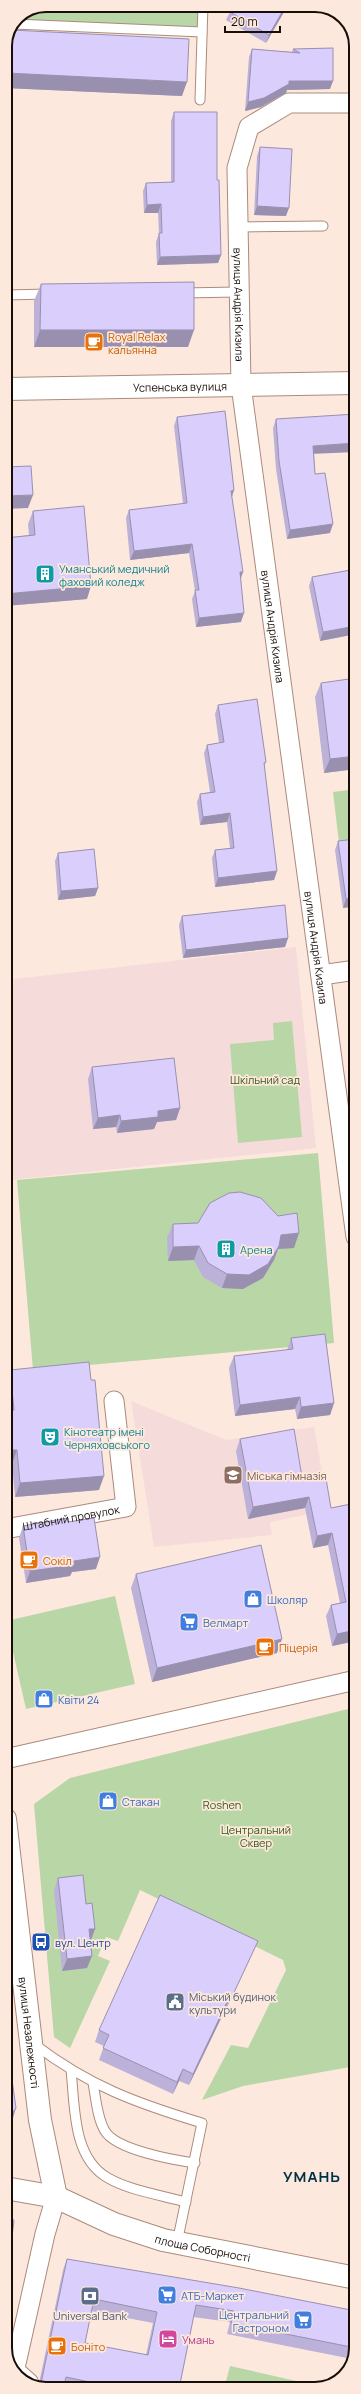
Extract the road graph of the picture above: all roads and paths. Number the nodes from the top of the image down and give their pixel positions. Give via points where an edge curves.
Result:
1 (203, 12) edge
2 (20, 24) edge
3 (202, 32) junction
4 (200, 100) dead end
5 (349, 103) edge
6 (323, 226) dead end
7 (238, 227) junction
8 (238, 292) junction
9 (176, 293) edge
10 (59, 294) edge
11 (12, 295) edge
12 (349, 383) edge
13 (241, 385) junction
14 (12, 389) edge
15 (349, 971) edge
16 (321, 975) junction
17 (349, 1185) edge
18 (114, 1401) dead end
19 (12, 1528) edge
20 (349, 1682) edge
21 (12, 1757) edge
22 (12, 1879) edge
23 (31, 2042) junction
24 (71, 2070) junction
25 (93, 2083) junction
26 (195, 2163) junction
27 (12, 2189) edge
28 (56, 2197) junction
29 (186, 2202) junction
30 (178, 2242) junction
31 (349, 2277) edge
32 (15, 2363) edge

1 - 3 lane
2 - 3 lane
3 - 4 lane
5 - 7 street, вулиця Андрія Кизила via 289,103 249,127 237,168
6 - 7 lane
7 - 8 street, вулиця Андрія Кизила
8 - 9 lane
8 - 13 street, вулиця Андрія Кизила
10 - 11 lane
12 - 13 main road, Успенська вулиця
13 - 14 main road, Успенська вулиця
13 - 16 street, вулиця Андрія Кизила
15 - 16 street
16 - 17 street, вулиця Андрія Кизила
18 - 19 street, Штабний провулок via 126,1507
20 - 21 street
22 - 23 main road, вулиця Незалежності
23 - 24 lane
23 - 28 main road, вулиця Незалежності via 40,2120
24 - 25 lane
24 - 29 lane via 81,2144 94,2168 108,2178 127,2186
25 - 26 lane via 102,2125 110,2137 151,2154
25 - 26 lane via 116,2094 202,2123
26 - 29 lane
27 - 28 main road, площа Соборності
28 - 30 main road, площа Соборності via 114,2224
28 - 32 street
29 - 30 lane
30 - 31 main road, площа Соборності

